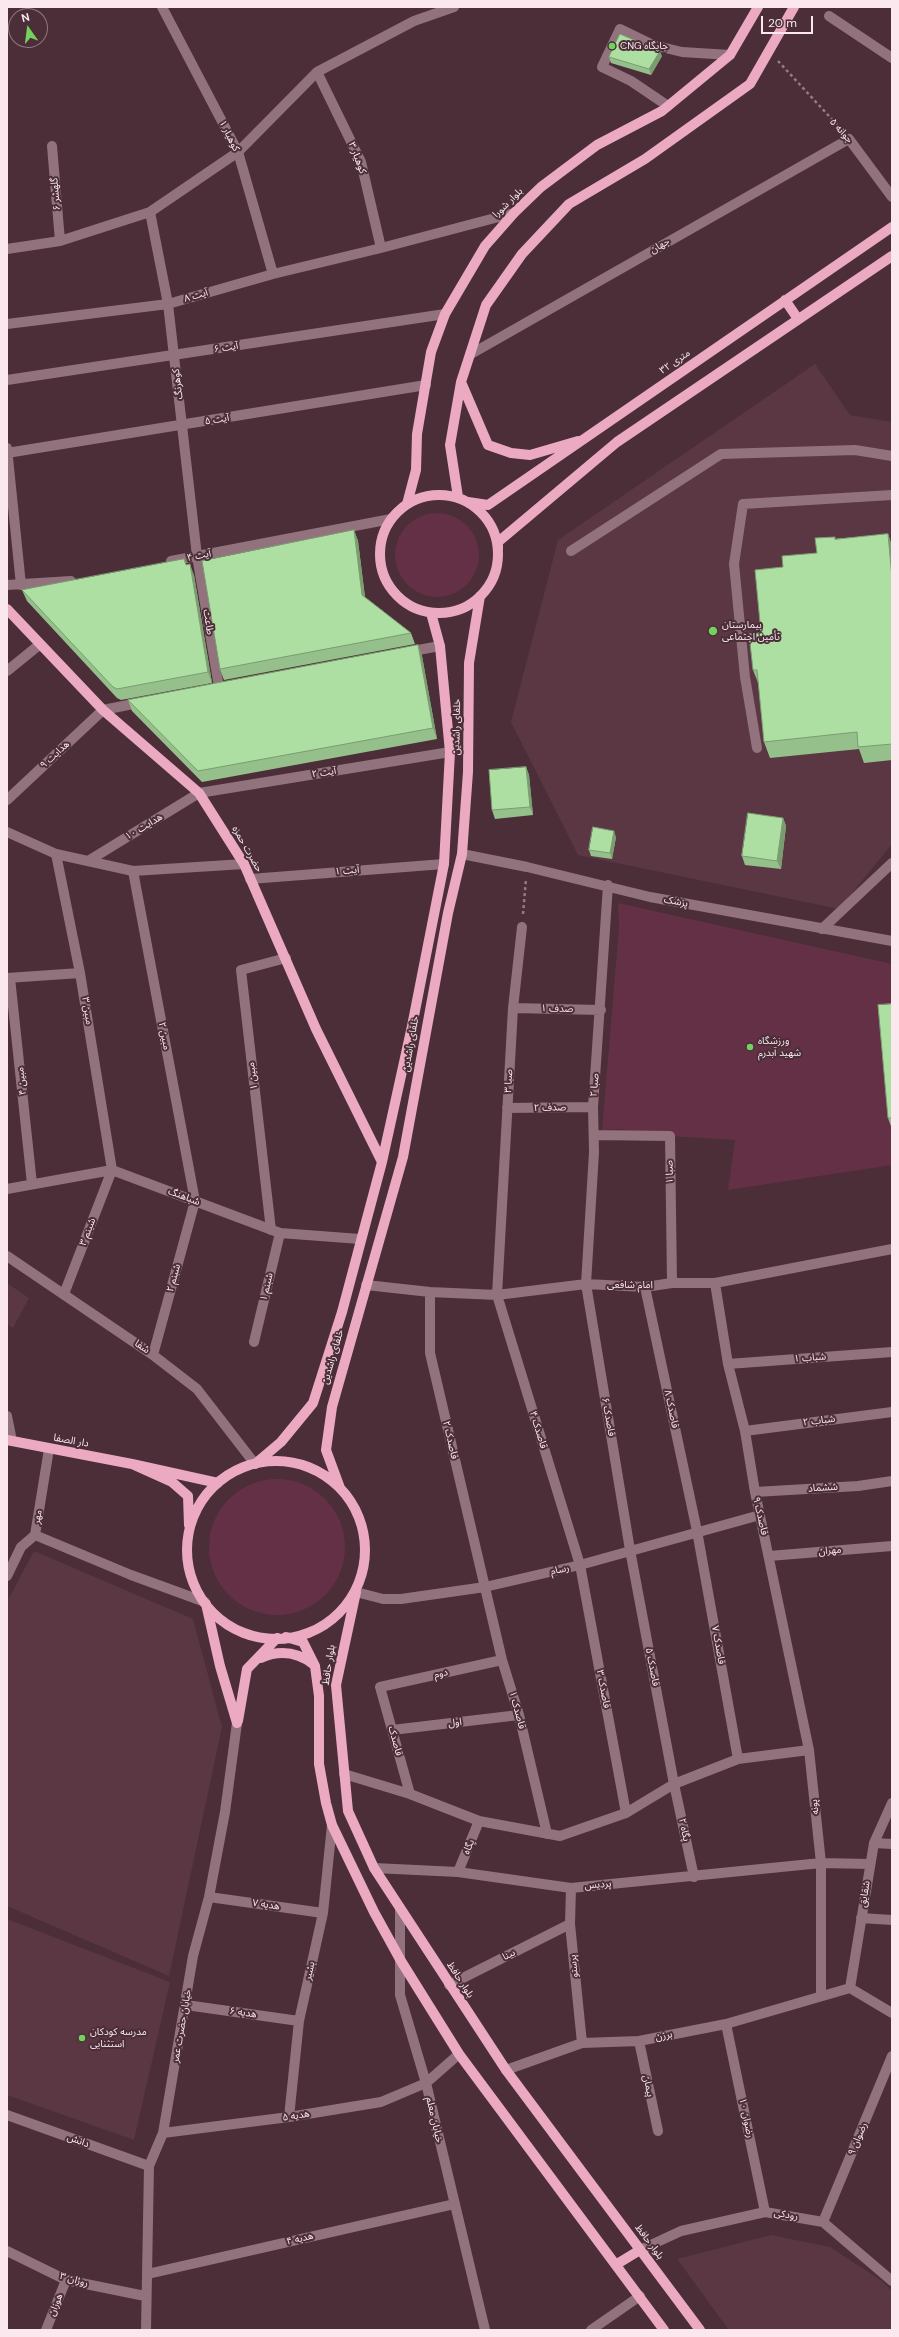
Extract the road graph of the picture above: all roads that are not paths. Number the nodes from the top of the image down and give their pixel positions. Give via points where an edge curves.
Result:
1 (162, 7) edge
2 (454, 7) edge
3 (758, 7) edge
4 (794, 7) edge
5 (830, 16) dead end
6 (730, 55) junction
7 (892, 58) edge
8 (317, 72) junction
9 (668, 106) junction
10 (849, 138) joint
11 (52, 146) dead end
12 (238, 152) junction
13 (892, 197) edge
14 (150, 212) junction
15 (514, 213) junction
16 (892, 226) edge
17 (60, 242) junction
18 (381, 248) junction
19 (7, 249) edge
20 (892, 256) edge
21 (273, 274) junction
22 (785, 300) junction
23 (168, 304) junction
24 (445, 314) junction
25 (798, 319) junction
26 (7, 324) edge
27 (471, 354) junction
28 (174, 355) junction
29 (7, 380) edge
30 (461, 382) junction
31 (426, 386) junction
32 (182, 426) junction
33 (588, 438) junction
34 (7, 452) edge
35 (892, 456) edge
36 (892, 495) edge
37 (458, 498) junction
38 (468, 502) junction
39 (407, 504) junction
40 (391, 519) junction
41 (498, 550) junction
42 (571, 551) dead end
43 (197, 556) junction
44 (160, 564) edge
45 (85, 578) edge
46 (7, 584) edge
47 (21, 585) junction
48 (480, 596) junction
49 (7, 609) edge
50 (432, 613) junction
51 (39, 645) junction
52 (440, 646) junction
53 (394, 654) edge
54 (7, 671) edge
55 (219, 687) edge
56 (157, 699) edge
57 (103, 710) junction
58 (757, 748) dead end
59 (450, 752) junction
60 (199, 794) junction
61 (7, 800) edge
62 (7, 832) edge
63 (56, 854) junction
64 (462, 854) junction
65 (88, 861) junction
66 (892, 863) edge
67 (244, 864) junction
68 (444, 864) junction
69 (133, 871) junction
70 (250, 879) junction
71 (608, 885) junction
72 (522, 926) road end
73 (822, 929) junction
74 (892, 941) edge
75 (286, 958) junction
76 (80, 973) junction
77 (8, 978) edge
78 (512, 1008) junction
79 (601, 1010) junction
80 (593, 1107) junction
81 (507, 1108) junction
82 (594, 1135) junction
83 (382, 1162) junction
84 (112, 1170) junction
85 (32, 1184) junction
86 (7, 1189) edge
87 (195, 1201) junction
88 (275, 1231) junction
89 (360, 1240) junction
90 (892, 1249) edge
91 (7, 1256) edge
92 (715, 1283) junction
93 (586, 1284) junction
94 (672, 1284) junction
95 (366, 1286) junction
96 (645, 1287) junction
97 (430, 1292) junction
98 (64, 1294) junction
99 (497, 1295) junction
100 (254, 1342) dead end
101 (892, 1352) edge
102 (153, 1355) junction
103 (728, 1364) junction
104 (892, 1412) edge
105 (7, 1416) edge
106 (745, 1430) junction
107 (10, 1440) edge
108 (49, 1449) junction
109 (132, 1464) junction
110 (255, 1464) junction
111 (892, 1481) edge
112 (218, 1483) junction
113 (340, 1488) junction
114 (754, 1492) junction
115 (760, 1515) junction
116 (697, 1531) junction
117 (35, 1535) junction
118 (189, 1535) junction
119 (892, 1546) edge
120 (630, 1550) junction
121 (769, 1556) junction
122 (580, 1565) junction
123 (7, 1576) edge
124 (485, 1586) junction
125 (356, 1592) junction
126 (205, 1602) junction
127 (281, 1638) junction
128 (502, 1660) junction
129 (315, 1666) junction
130 (247, 1669) junction
131 (380, 1687) joint
132 (519, 1715) junction
133 (237, 1723) junction
134 (392, 1730) junction
135 (809, 1750) junction
136 (738, 1759) junction
137 (344, 1774) junction
138 (674, 1784) junction
139 (410, 1794) junction
140 (892, 1803) edge
141 (626, 1813) junction
142 (479, 1821) junction
143 (332, 1825) junction
144 (547, 1834) junction
145 (874, 1843) junction
146 (892, 1844) edge
147 (821, 1864) junction
148 (870, 1864) junction
149 (374, 1868) junction
150 (458, 1872) junction
151 (694, 1877) junction
152 (571, 1888) junction
153 (209, 1897) junction
154 (400, 1909) junction
155 (323, 1913) junction
156 (861, 1918) junction
157 (892, 1920) edge
158 (570, 1924) junction
159 (401, 1961) junction
160 (449, 1985) junction
161 (850, 1988) junction
162 (821, 1996) junction
163 (186, 2005) junction
164 (892, 2013) edge
165 (299, 2021) junction
166 (726, 2024) junction
167 (639, 2041) junction
168 (582, 2043) junction
169 (459, 2054) junction
170 (892, 2056) edge
171 (506, 2070) junction
172 (426, 2083) junction
173 (7, 2115) edge
174 (289, 2117) junction
175 (658, 2131) dead end
176 (163, 2133) junction
177 (149, 2166) junction
178 (454, 2204) junction
179 (765, 2212) junction
180 (823, 2222) junction
181 (640, 2250) junction
182 (7, 2251) edge
183 (617, 2264) junction
184 (147, 2274) junction
185 (66, 2280) junction
186 (892, 2281) edge
187 (145, 2296) junction
188 (640, 2296) junction
189 (46, 2330) edge
190 (146, 2330) edge
191 (485, 2330) edge
192 (591, 2330) edge
193 (664, 2330) edge
194 (700, 2330) edge

1 - 12 street, کوهیار ۱
2 - 8 street via 414,21
3 - 6 main road, بلوار شورا
4 - 27 main road via 750,84 645,159 569,204 522,254 486,305
5 - 7 street
6 - 9 main road, بلوار شورا
6 - 9 street via 682,52 653,45 620,29 602,67 631,81
8 - 12 street
8 - 18 street, کوهیار ۳ via 361,162
9 - 15 main road, بلوار شورا via 597,145 541,187
10 - 13 street, جوانه ۵
10 - 27 street, جهان
11 - 17 street, گلهشر ۶
12 - 14 street
12 - 21 street, کوهیار ۱
14 - 17 street
14 - 23 street, کوهرنگ
15 - 18 street, آیت ۸
15 - 24 main road, بلوار شورا via 485,246
16 - 22 main road, ۳۲ متری
17 - 19 street
18 - 21 street, آیت ۸
20 - 25 main road
21 - 23 street, آیت ۸
22 - 25 main road
22 - 33 main road, ۳۲ متری
23 - 26 street, آیت ۸
23 - 28 street, کوهرنگ
24 - 28 street, آیت ۶
24 - 31 main road, بلوار شورا via 431,352
25 - 41 main road via 617,442 498,542
27 - 30 main road
28 - 29 street, آیت ۶
28 - 32 street, کوهرنگ
30 - 33 main road via 488,445 511,453 530,455
30 - 37 main road via 450,445
31 - 32 street, آیت ۵
31 - 39 main road, بلوار شورا via 417,434 416,470
32 - 34 street, آیت ۵
32 - 43 street, کوهرنگ
33 - 38 main road, ۳۲ متری via 488,505
34 - 47 street
35 - 42 street via 856,450 721,454
36 - 58 street via 743,504 734,564 745,677
37 - 38 main road
37 - 39 main road via 441,494 423,496
38 - 41 main road via 487,520 494,531
39 - 40 main road
40 - 43 street, آیت ۴
40 - 50 main road via 382,535 379,553 382,571 390,588 403,601
41 - 48 main road via 494,575
43 - 44 street, آیت ۴
43 - 55 street, طاعت
45 - 47 street
46 - 47 street
48 - 50 main road via 468,605 453,611
48 - 64 main road, خلفای راشدین via 469,663 468,772
49 - 51 main road, حضرت حمزه
50 - 52 main road, خلفای راشدین
51 - 54 street
51 - 57 main road, حضرت حمزه
52 - 53 street
52 - 59 main road, خلفای راشدین
56 - 57 street
57 - 60 main road, حضرت حمزه
57 - 61 street, هدایت ۹
59 - 60 street, آیت ۲
59 - 68 main road, خلفای راشدین
60 - 65 street, هدایت ۱۰
60 - 67 main road, حضرت حمزه
62 - 63 street
63 - 65 street
63 - 76 street, مبین ۳
64 - 71 street, پزشک
64 - 95 main road, خلفای راشدین via 448,913 403,1157
65 - 69 street
66 - 73 street
67 - 69 street
67 - 70 main road, حضرت حمزه
68 - 70 street, آیت ۱
68 - 83 main road, خلفای راشدین
69 - 87 street, مبین ۲
70 - 75 main road, حضرت حمزه
71 - 73 street, پزشک via 650,897
71 - 79 street, صبا ۲
72 - 78 street, صبا ۳
73 - 74 street, پزشک
75 - 83 main road, حضرت حمزه via 316,1029
75 - 88 street, مبین ۱ via 241,970
76 - 77 street
76 - 84 street, مبین ۳
77 - 85 street, مبین ۴
78 - 79 street, صدف ۱
78 - 81 street, صبا ۳
79 - 80 street, صبا ۲
80 - 81 street, صدف ۲
80 - 82 street, صبا ۲
81 - 99 street, صبا ۳
82 - 93 street, صبا ۲
82 - 94 street, صبا ۱ via 670,1136
83 - 89 main road, خلفای راشدین
84 - 85 street
84 - 87 street, شباهنگ
84 - 98 street, شبنم ۳
85 - 86 street
87 - 88 street, شباهنگ
87 - 102 street, شبنم ۲
88 - 89 street, شباهنگ
88 - 100 street, شبنم ۱
89 - 110 main road, خلفای راشدین via 342,1312 313,1403 281,1442
90 - 92 street, امام شافعی
91 - 98 street, شفا
92 - 94 street, امام شافعی
92 - 103 street, قاصدک ۹
93 - 96 street, امام شافعی
93 - 99 street, امام شافعی
93 - 120 street, قاصدک ۶
94 - 96 street, امام شافعی
95 - 97 street, امام شافعی
95 - 113 main road, خلفای راشدین via 332,1407 326,1450
96 - 116 street, قاصدک ۸
97 - 99 street, امام شافعی
97 - 124 street, قاصدک ۲ via 430,1353
98 - 102 street, شفا
99 - 122 street, قاصدک ۴
101 - 103 street, شباب ۱
102 - 110 street, شفا via 197,1389
103 - 106 street, قاصدک ۹
104 - 106 street, شباب ۲
105 - 107 street
106 - 114 street, قاصدک ۹
107 - 108 main road, دار الصفا
108 - 109 main road, دار الصفا
108 - 117 street, مهر
109 - 112 main road
109 - 118 main road via 172,1482 188,1496
110 - 112 main road via 235,1471
110 - 113 main road via 272,1461 291,1462 320,1473
111 - 114 street, ششماد via 858,1486
112 - 118 main road via 199,1506
113 - 125 main road via 358,1514 365,1544 362,1574
114 - 115 street, قاصدک ۹
115 - 116 street, رسام
115 - 121 street, قاصدک ۹
116 - 120 street, رسام
116 - 136 street, قاصدک ۷
117 - 123 street, مهر via 22,1547
117 - 126 street via 131,1575
118 - 126 main road via 191,1573
119 - 121 street, مهران
120 - 122 street, رسام
120 - 138 street, قاصدک ۵
121 - 135 street, قاصدک ۹
122 - 124 street, رسام
122 - 141 street, قاصدک ۳
124 - 125 street, رسام via 401,1599 383,1599
124 - 128 street, قاصدک ۱
125 - 127 main road via 342,1610 322,1626
125 - 137 main road, بلوار حافظ via 336,1685
126 - 127 main road via 222,1620 239,1630 258,1636
126 - 133 main road
127 - 129 main road, بلوار حافظ via 304,1642
127 - 130 main road
128 - 131 street, دوم
128 - 132 street, قاصدک ۱
129 - 130 main road via 301,1655 272,1653
129 - 143 main road, بلوار حافظ via 319,1696 319,1764
130 - 133 main road
131 - 134 street, قاصدک
132 - 134 street, اول
132 - 144 street, قاصدک ۱
133 - 153 street, خیابان حضرت عمر via 225,1812
134 - 139 street, قاصدک
135 - 136 street
135 - 147 street, پونه
136 - 138 street
137 - 139 street
137 - 149 main road, بلوار حافظ via 348,1811
138 - 141 street
138 - 151 street, پگاه ۲
139 - 142 street
140 - 145 street, شقایق
141 - 144 street via 560,1836
142 - 144 street
142 - 150 street, پگاه
143 - 155 street, بشیر
143 - 159 main road, بلوار حافظ
145 - 146 street
145 - 148 street, شقایق
147 - 148 street, پردیس
147 - 151 street, پردیس
147 - 162 street, پونه
148 - 156 street, شقایق
149 - 150 street, پردیس
149 - 154 main road, بلوار حافظ
150 - 152 street, پردیس
151 - 152 street, پردیس
152 - 158 street, پرستو
153 - 155 street, هدیه ۷
153 - 163 street, خیابان حضرت عمر via 193,1956
154 - 159 street, خیابان معلم
154 - 160 main road, بلوار حافظ
155 - 165 street, بشیر
156 - 157 street
156 - 161 street, شقایق
158 - 160 street, بینا
158 - 168 street, پرستو
159 - 169 main road, بلوار حافظ
159 - 172 street, خیابان معلم via 400,1995
160 - 171 main road, بلوار حافظ
161 - 162 street, برزن
161 - 164 street
162 - 166 street, برزن
163 - 165 street, هدیه ۶
163 - 176 street, خیابان حضرت عمر
165 - 174 street, بشیر
166 - 167 street, برزن
166 - 179 street, رضوان ۱۰
167 - 168 street, برزن
167 - 175 street, پیمان
168 - 171 street, برزن
169 - 172 street, هدیه ۵
169 - 183 main road, بلوار حافظ
170 - 180 street, رضوان ۹
171 - 181 main road, بلوار حافظ
172 - 174 street, هدیه ۵ via 382,2102
172 - 178 street, خیابان معلم
173 - 177 street, دانش
174 - 176 street, هدیه ۵
176 - 177 street, خیابان حضرت عمر
177 - 184 street, خیابان حضرت عمر
178 - 184 street, هدیه ۴
178 - 191 street, خیابان معلم
179 - 180 street, رودکی
179 - 181 street, رودکی via 681,2230
180 - 186 street
181 - 183 main road
181 - 194 main road, بلوار حافظ
182 - 185 street, روژان ۳
183 - 188 main road, بلوار حافظ
184 - 187 street, خیابان حضرت عمر
185 - 187 street, روژان ۳
185 - 189 street, هوزان
187 - 190 street, خیابان حضرت عمر
188 - 192 street
188 - 193 main road, بلوار حافظ

